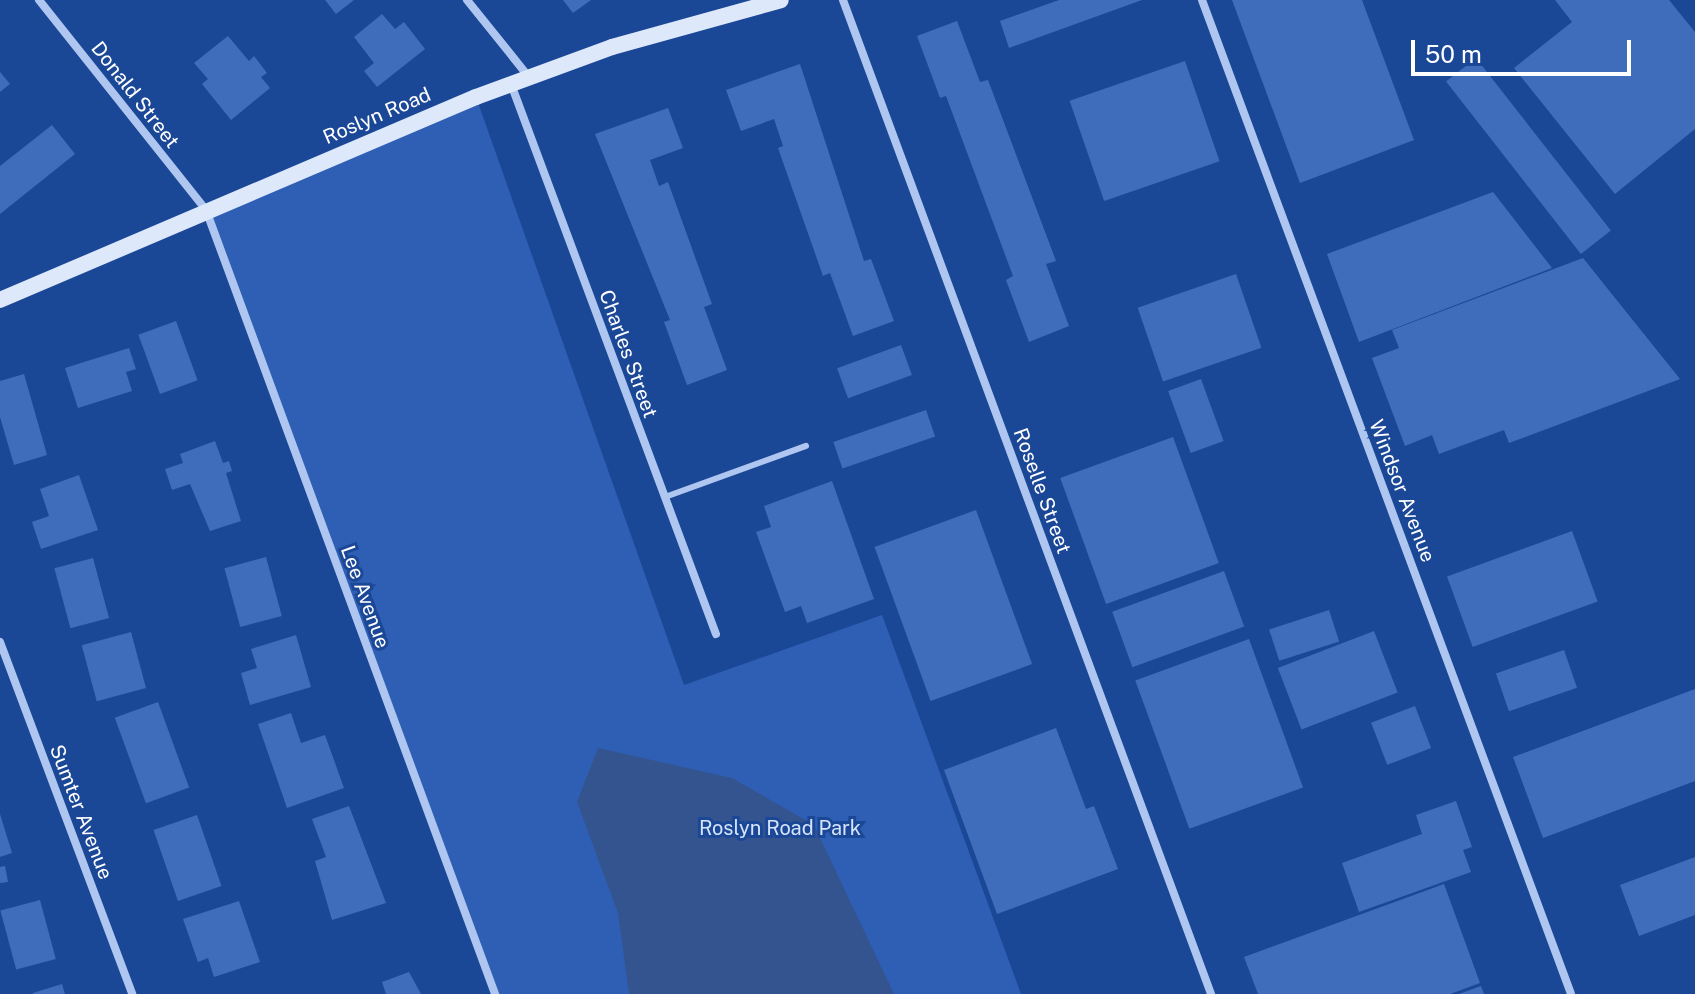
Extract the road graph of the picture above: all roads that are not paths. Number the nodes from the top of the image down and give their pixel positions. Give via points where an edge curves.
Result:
1 (39, 0) edge
2 (467, 0) edge
3 (781, 0) edge
4 (843, 0) edge
5 (1202, 0) edge
6 (529, 77) junction
7 (511, 84) junction
8 (206, 210) junction
9 (0, 300) edge
10 (806, 446) dead end
11 (665, 497) junction
12 (716, 634) dead end
13 (0, 642) edge
14 (132, 994) edge
15 (495, 994) edge
16 (1211, 994) edge
17 (1571, 994) edge

1 - 8 street, Donald Street
2 - 6 street
3 - 6 main road, Roslyn Road via 631,41
4 - 16 street, Roselle Street
5 - 17 street, Windsor Avenue
6 - 7 main road, Roslyn Road
7 - 8 main road, Roslyn Road
7 - 11 street, Charles Street
8 - 9 main road, Roslyn Road
8 - 15 street, Lee Avenue
10 - 11 lane
11 - 12 street, Charles Street
13 - 14 street, Sumter Avenue

